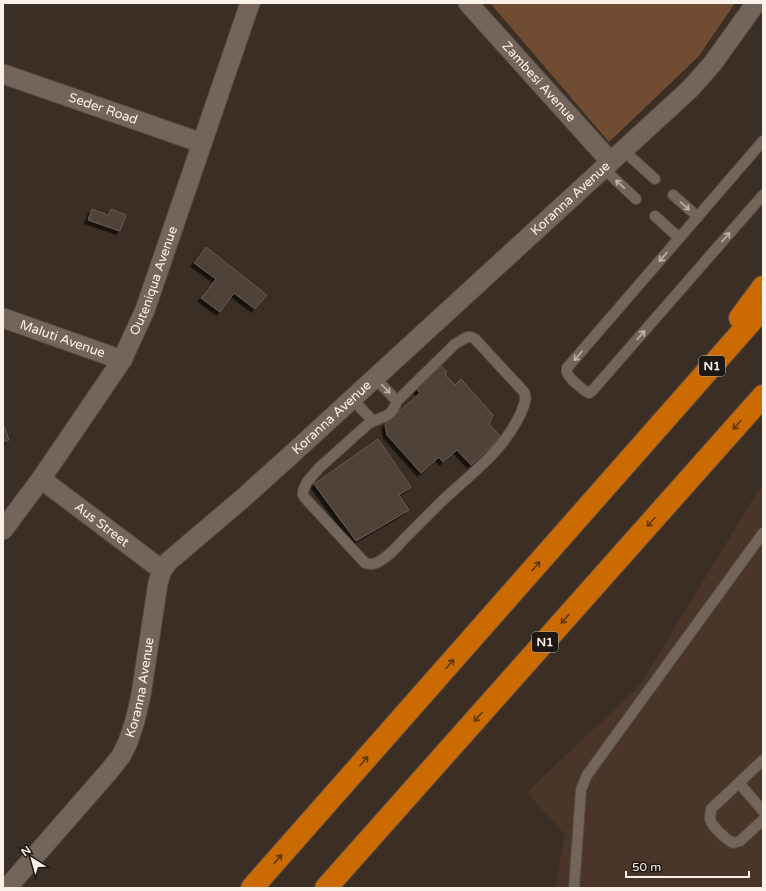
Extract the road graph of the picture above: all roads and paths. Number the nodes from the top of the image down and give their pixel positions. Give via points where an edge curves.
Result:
1 (250, 3) edge
2 (468, 3) edge
3 (756, 3) edge
4 (3, 74) edge
5 (202, 143) junction
6 (761, 145) edge
7 (612, 160) junction
8 (655, 179) dead end
9 (763, 195) edge
10 (673, 196) dead end
11 (636, 199) dead end
12 (655, 216) dead end
13 (698, 217) junction
14 (679, 238) junction
15 (763, 287) edge
16 (763, 308) edge
17 (3, 318) edge
18 (122, 360) junction
19 (375, 378) junction
20 (763, 396) edge
21 (352, 399) junction
22 (397, 401) junction
23 (373, 421) junction
24 (662, 423) junction
25 (41, 479) junction
26 (3, 530) edge
27 (763, 533) edge
28 (162, 570) junction
29 (763, 760) edge
30 (739, 783) junction
31 (763, 811) edge
32 (763, 820) edge
33 (7, 888) edge
34 (252, 888) edge
35 (326, 888) edge
36 (574, 888) edge

1 - 5 street, Outeniqua Avenue
2 - 7 street, Zambesi Avenue
3 - 7 street, Koranna Avenue via 713,63 690,89
4 - 5 street, Seder Road
5 - 18 street, Outeniqua Avenue via 145,310
6 - 13 lane
7 - 8 lane
11 -> 7 lane
7 - 19 street, Koranna Avenue
14 -> 9 lane via 567,368 569,377 584,391 592,391
10 -> 13 lane
12 - 14 lane
13 - 14 lane
15 - 24 highway
16 - 24 highway, N1
17 - 18 street, Maluti Avenue
18 - 25 street, Outeniqua Avenue
19 - 21 street, Koranna Avenue
19 -> 22 lane
20 -> 35 highway, N1
21 - 23 lane
21 - 28 street, Koranna Avenue via 169,561
22 - 23 lane via 388,415
22 - 23 lane via 455,344 471,337 526,396 523,408 511,430 487,461 394,550 375,564 369,564 359,558 303,494 307,482 319,468
34 -> 24 highway, N1
25 - 26 street, Outeniqua Avenue
25 - 28 street, Aus Street
27 - 36 lane via 587,776 581,790
28 - 33 street, Koranna Avenue via 141,694 128,742 110,770
29 - 30 lane
30 - 31 lane
30 - 32 lane via 711,809 710,818 713,824 733,843 740,841

